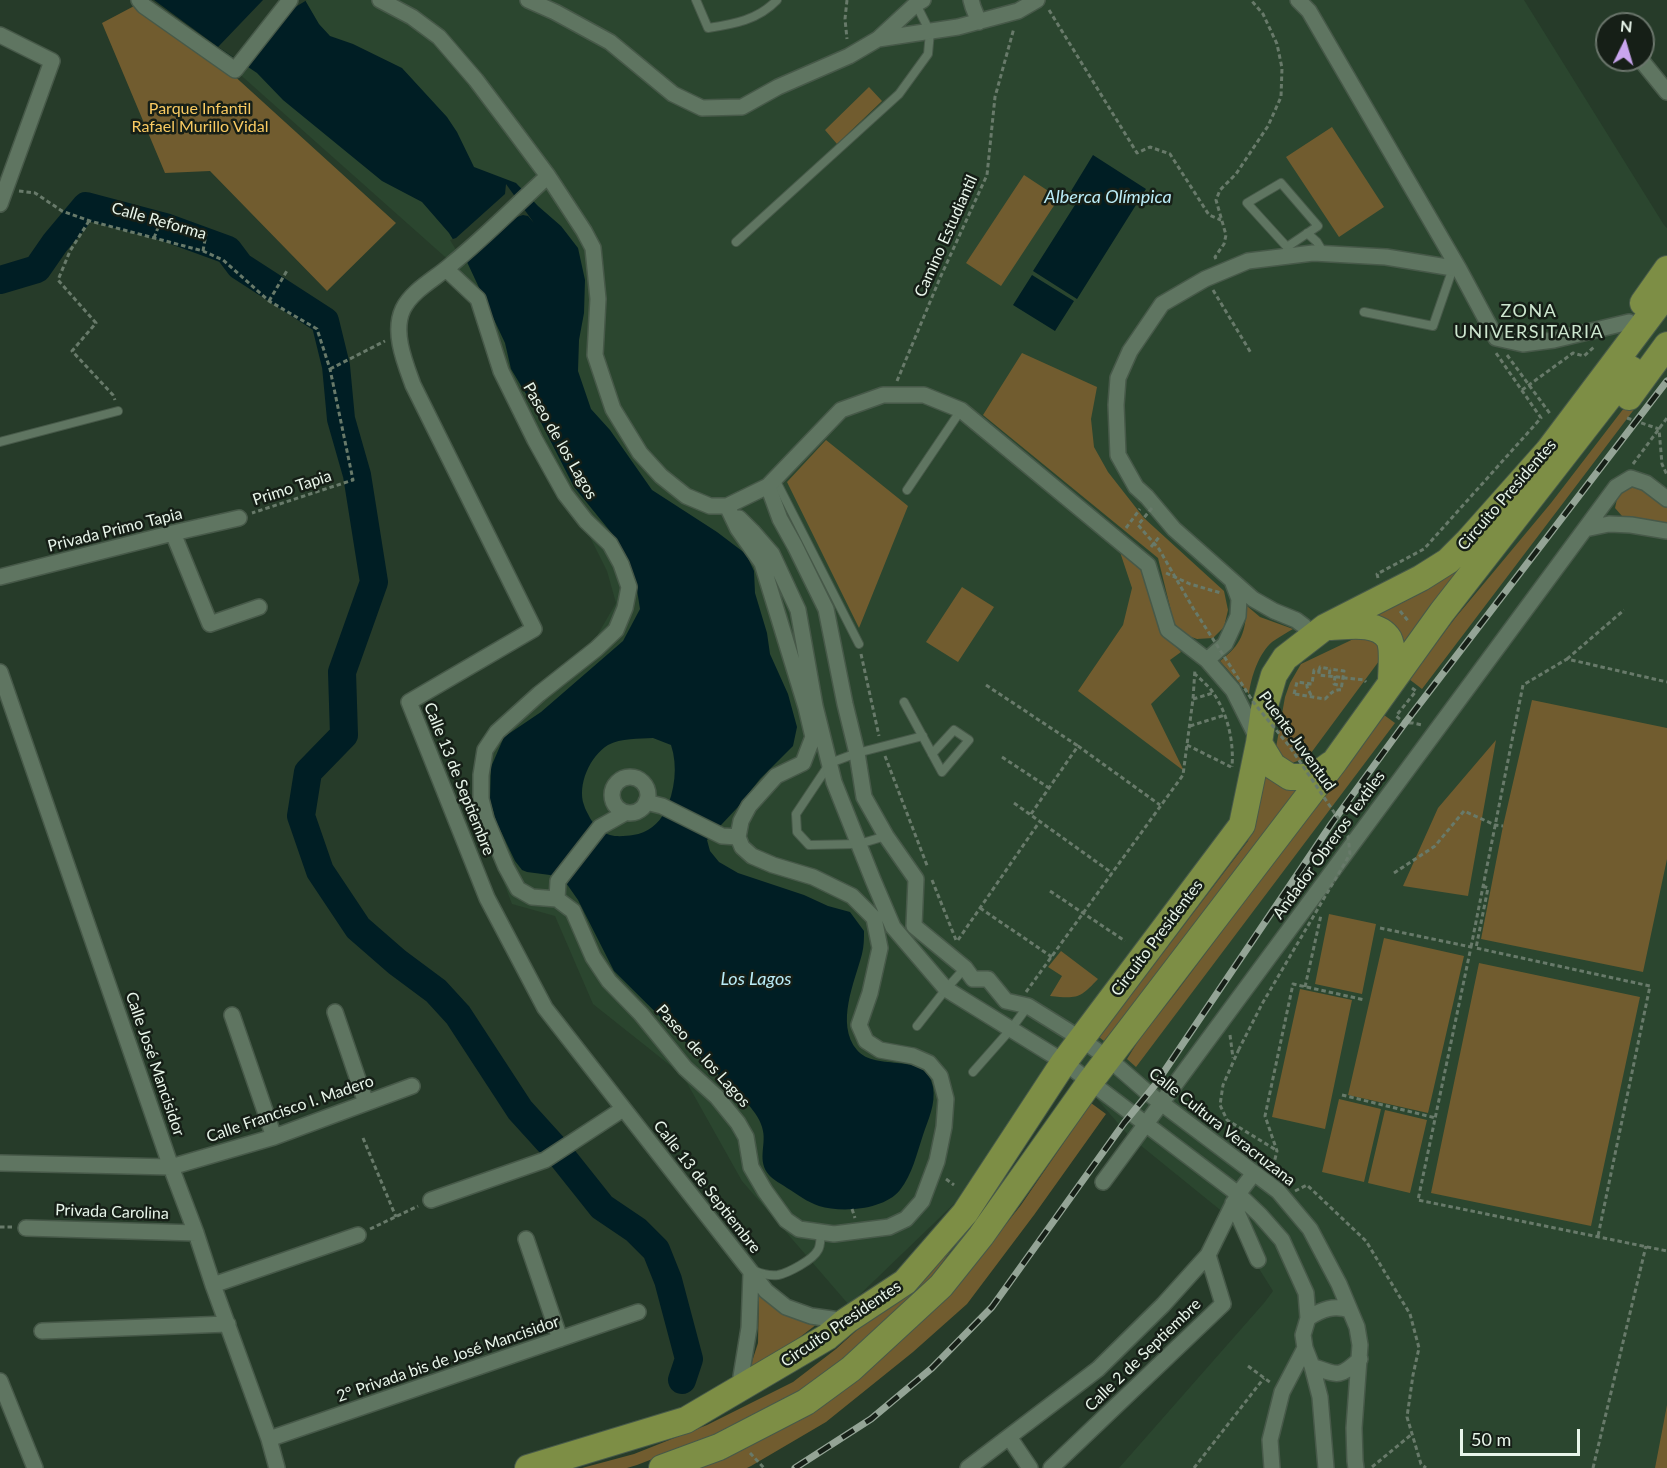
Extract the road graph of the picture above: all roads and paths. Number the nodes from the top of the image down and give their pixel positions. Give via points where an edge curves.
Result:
1 (139, 0) edge
2 (290, 0) edge
3 (380, 0) edge
4 (528, 0) edge
5 (696, 0) edge
6 (777, 0) edge
7 (847, 0) edge
8 (971, 0) edge
9 (1251, 0) edge
10 (1298, 0) edge
11 (918, 1) edge
12 (1043, 5) edge
13 (1018, 11) junction
14 (979, 22) junction
15 (930, 32) junction
16 (0, 35) edge
17 (878, 39) junction
18 (849, 56) junction
19 (1651, 72) edge
20 (1667, 92) edge
21 (543, 181) junction
22 (2, 194) edge
23 (1221, 220) junction
24 (90, 221) junction
25 (160, 222) dead end
26 (1307, 233) junction
27 (206, 234) dead end
28 (155, 236) junction
29 (736, 242) dead end
30 (204, 249) junction
31 (1324, 254) junction
32 (449, 267) junction
33 (288, 269) dead end
34 (1456, 269) junction
35 (1667, 269) edge
36 (1222, 272) junction
37 (1205, 279) junction
38 (1667, 293) edge
39 (269, 301) junction
40 (1364, 312) dead end
41 (1667, 321) edge
42 (1629, 322) junction
43 (400, 334) junction
44 (1667, 345) edge
45 (1491, 346) dead end
46 (1251, 353) dead end
47 (1573, 353) dead end
48 (1514, 363) dead end
49 (332, 368) junction
50 (1507, 368) junction
51 (1520, 372) dead end
52 (1529, 384) junction
53 (1521, 390) junction
54 (892, 395) junction
55 (961, 410) junction
56 (118, 411) joint
57 (1628, 418) dead end
58 (1667, 418) edge
59 (1554, 419) junction
60 (1659, 429) junction
61 (0, 442) edge
62 (1667, 475) edge
63 (353, 480) joint
64 (772, 483) junction
65 (1616, 487) junction
66 (907, 490) dead end
67 (1667, 499) edge
68 (1150, 503) junction
69 (727, 506) junction
70 (238, 518) joint
71 (1168, 521) junction
72 (1585, 529) junction
73 (1667, 531) edge
74 (173, 533) junction
75 (1118, 540) junction
76 (1145, 562) junction
77 (0, 578) edge
78 (1421, 578) junction
79 (1232, 580) junction
80 (1382, 585) junction
81 (1239, 599) junction
82 (259, 607) dead end
83 (1624, 610) dead end
84 (1442, 612) junction
85 (1317, 633) junction
86 (1423, 638) junction
87 (859, 644) joint
88 (1201, 656) junction
89 (1567, 658) junction
90 (1330, 669) junction
91 (1319, 671) junction
92 (0, 672) edge
93 (1194, 673) junction
94 (1335, 676) junction
95 (1329, 677) junction
96 (1343, 677) junction
97 (1355, 679) dead end
98 (1398, 682) junction
99 (1667, 682) edge
100 (1307, 684) junction
101 (986, 685) dead end
102 (1342, 686) junction
103 (1213, 693) junction
104 (1312, 697) junction
105 (1193, 699) junction
106 (904, 702) dead end
107 (1226, 715) junction
108 (1405, 723) dead end
109 (1190, 726) junction
110 (923, 736) junction
111 (1259, 743) junction
112 (1187, 745) junction
113 (882, 746) junction
114 (1078, 746) junction
115 (857, 753) junction
116 (932, 754) junction
117 (1002, 757) dead end
118 (1335, 761) junction
119 (830, 763) junction
120 (1049, 788) junction
121 (646, 802) junction
122 (1014, 802) dead end
123 (1160, 805) junction
124 (625, 813) junction
125 (1031, 814) junction
126 (1040, 821) junction
127 (1495, 825) junction
128 (1503, 826) dead end
129 (886, 836) junction
130 (738, 837) junction
131 (859, 844) junction
132 (1112, 873) junction
133 (1394, 873) dead end
134 (1483, 886) junction
135 (1050, 891) dead end
136 (557, 899) junction
137 (980, 908) junction
138 (1083, 913) junction
139 (1321, 915) dead end
140 (1380, 928) dead end
141 (957, 941) junction
142 (1125, 941) dead end
143 (1471, 947) junction
144 (962, 948) dead end
145 (1052, 957) junction
146 (965, 968) junction
147 (1305, 987) junction
148 (946, 989) junction
149 (1365, 1000) dead end
150 (1026, 1001) junction
151 (335, 1012) dead end
152 (232, 1015) dead end
153 (917, 1026) dead end
154 (1011, 1029) junction
155 (1081, 1039) junction
156 (1109, 1059) junction
157 (1064, 1062) junction
158 (973, 1072) dead end
159 (1090, 1082) junction
160 (412, 1086) dead end
161 (1342, 1095) dead end
162 (366, 1103) junction
163 (1161, 1103) junction
164 (623, 1109) junction
165 (1436, 1118) junction
166 (1146, 1124) junction
167 (274, 1137) junction
168 (363, 1138) dead end
169 (1277, 1151) junction
170 (0, 1163) edge
171 (171, 1167) junction
172 (1254, 1173) junction
173 (1103, 1182) dead end
174 (1268, 1183) junction
175 (1284, 1198) junction
176 (1235, 1199) junction
177 (431, 1200) joint
178 (396, 1217) junction
179 (26, 1228) dead end
180 (821, 1232) junction
181 (196, 1233) junction
182 (358, 1235) joint
183 (1598, 1236) junction
184 (526, 1239) dead end
185 (1646, 1246) junction
186 (1667, 1251) edge
187 (1208, 1255) junction
188 (1258, 1260) dead end
189 (749, 1271) junction
190 (213, 1285) junction
191 (1350, 1310) junction
192 (638, 1312) dead end
193 (1308, 1318) junction
194 (846, 1321) junction
195 (228, 1324) junction
196 (42, 1331) dead end
197 (560, 1339) junction
198 (1305, 1348) junction
199 (1359, 1359) junction
200 (1248, 1366) dead end
201 (1312, 1366) junction
202 (1264, 1378) junction
203 (0, 1381) edge
204 (739, 1389) junction
205 (1282, 1392) junction
206 (1412, 1434) junction
207 (1009, 1437) junction
208 (269, 1439) junction
209 (744, 1447) dead end
210 (1356, 1465) edge
211 (34, 1468) edge
212 (277, 1468) edge
213 (528, 1468) edge
214 (662, 1468) edge
215 (764, 1468) edge
216 (968, 1468) edge
217 (1030, 1468) edge
218 (1051, 1468) edge
219 (1194, 1468) edge
220 (1272, 1468) edge
221 (1326, 1468) edge
222 (1371, 1468) edge
223 (1426, 1468) edge
224 (1593, 1468) edge

1 - 2 street via 238,67
3 - 21 street via 439,37 476,80
4 - 18 street via 610,42 673,94 702,108 742,107
5 - 6 lane via 708,28 735,24 767,10
7 - 18 path
8 - 14 street
9 - 23 path via 1263,14 1276,44 1282,68 1281,97 1268,126 1236,174 1220,190 1216,200
10 - 34 street via 1309,10
11 - 15 lane
11 - 17 street
12 - 13 street
12 - 23 path via 1137,153 1150,147 1170,154 1209,215
13 - 14 street
13 - 54 path, Camino Estudiantil via 995,97 987,175
14 - 15 street
15 - 17 street
15 - 29 lane via 928,54 899,94
16 - 22 street via 52,61
17 - 18 street
19 - 20 street
21 - 32 street, Calle 13 de Septiembre
21 - 69 street via 593,248 598,299 595,355 613,409 640,453 661,476 686,496 710,506
22 - 24 path, Calle Reforma via 35,193
23 - 36 path via 1226,235 1215,257
24 - 28 path, Calle Reforma
24 - 56 path via 70,251 58,280 96,322 72,351 113,395
25 - 28 path
26 - 26 lane via 1287,247 1247,203 1281,183 1318,226
26 - 31 lane
27 - 30 path
28 - 30 path, Calle Reforma
30 - 39 path, Calle Reforma via 223,260
31 - 34 street via 1386,257
31 - 36 street via 1248,261
32 - 43 street, Calle 13 de Septiembre via 412,296 402,310
32 - 136 street, Paseo de los Lagos via 478,299 501,371 565,494 609,544 629,587 616,630 496,732 485,750 481,799 506,867 518,889 532,897
33 - 39 path
34 - 40 lane via 1433,326
34 - 42 street via 1496,338 1523,344
35 - 42 main road
36 - 37 street
37 - 46 path
37 - 68 street via 1162,304 1130,351 1118,378 1118,455
38 - 78 main road, Circuito Presidentes via 1548,451 1468,542
39 - 49 path, Calle Reforma via 317,329
41 - 84 main road, Circuito Presidentes
42 - 59 main road
43 - 49 path
43 - 164 street, Calle 13 de Septiembre via 412,385 534,629 409,702 487,898 544,1008
44 - 84 main road via 1513,539
45 - 50 path
47 - 52 path
48 - 50 path
49 - 63 path, Calle Reforma
50 - 53 path
51 - 52 path
52 - 53 path
52 - 59 path
53 - 80 path via 1541,418 1424,549
54 - 55 street via 924,396
54 - 64 street via 841,410
55 - 66 lane
55 - 75 street
56 - 61 lane
57 - 60 path
58 - 60 path
59 - 78 main road
60 - 62 path via 1662,464
60 - 65 path
63 - 70 path, Primo Tapia
64 - 69 street
64 - 87 lane
64 - 115 street via 780,519 826,609
65 - 67 street via 1631,478 1646,483
65 - 72 street, Andador Obreros Textiles
68 - 71 street
68 - 75 path
68 - 169 path, Puente Juventud, bridge via 1138,525 1158,549 1254,703 1290,747 1348,836 1350,854 1262,1004 1223,1085 1220,1105 1227,1120
69 - 119 street via 772,554 798,610 815,706
69 - 130 street via 762,563 813,737 803,763 776,776 749,806
70 - 74 street, Privada Primo Tapia
71 - 76 path
71 - 79 street
72 - 73 street via 1609,524
72 - 163 street, Andador Obreros Textiles
74 - 77 street, Privada Primo Tapia
74 - 82 street via 210,624
75 - 76 street
76 - 81 path via 1190,584
76 - 88 street via 1168,630
78 - 80 main road, Circuito Presidentes
79 - 81 street
79 - 85 street via 1253,599 1296,620 1308,632
80 - 85 main road, Circuito Presidentes
80 - 86 path
81 - 88 street via 1238,616 1225,644
83 - 89 path
84 - 86 main road, Circuito Presidentes
85 - 98 main road via 1362,626 1379,630 1389,640
85 - 111 main road, Circuito Presidentes via 1285,658 1274,675
86 - 98 main road, Circuito Presidentes
87 - 113 path
88 - 93 path
88 - 111 street via 1233,690
89 - 99 path
89 - 127 path via 1523,685
90 - 91 path
90 - 95 path
90 - 96 path via 1344,671
91 - 95 path via 1318,675
91 - 100 path via 1314,670 1312,684
92 - 171 street, Calle José Mancisidor
93 - 103 path
93 - 105 path
94 - 95 path
94 - 96 path
94 - 102 path via 1334,684
96 - 97 path
96 - 102 path
98 - 108 path via 1416,691 1396,716
98 - 118 main road, Circuito Presidentes
100 - 104 path
100 - 104 path via 1297,682 1293,694
101 - 114 path
102 - 104 path via 1325,699
103 - 105 path
103 - 107 path
105 - 109 path
106 - 110 lane
107 - 109 path
107 - 112 path via 1232,767
109 - 112 path
110 - 113 lane
110 - 116 lane
111 - 118 main road via 1273,766 1290,777 1313,777
111 - 155 main road, Circuito Presidentes via 1242,825
112 - 123 path via 1184,771
113 - 115 lane
113 - 141 path
114 - 120 path
114 - 123 path
115 - 119 lane
115 - 129 street via 864,797
116 - 116 lane via 942,772 969,740 954,730
117 - 120 path
118 - 156 main road, Circuito Presidentes
119 - 131 street
119 - 131 lane via 796,814 797,832 809,845
120 - 125 path
121 - 124 street via 640,810
121 - 124 street via 647,790 639,780 622,780 612,794 615,806
121 - 130 street via 665,807 722,836
122 - 125 path
123 - 132 path
124 - 136 street via 600,827 558,881
125 - 126 path
126 - 132 path
126 - 137 path
127 - 128 path
127 - 133 path via 1464,811 1435,846
127 - 134 path
129 - 131 lane
129 - 146 street via 916,879 914,926
130 - 180 street, Paseo de los Lagos via 752,856 813,877 852,896 874,918 880,948 859,1025 867,1041 880,1050 929,1063 940,1076 946,1099 937,1161 922,1201 906,1219 889,1227
131 - 148 street via 893,927
132 - 138 path
134 - 143 path
134 - 183 path via 1488,888 1476,948 1650,986
135 - 138 path
136 - 180 street, Paseo de los Lagos via 573,911 593,957 609,981 738,1123 746,1137 751,1167 786,1220 799,1229
137 - 141 path
137 - 145 path
138 - 142 path
138 - 145 path
139 - 147 path
140 - 143 path
141 - 144 path
143 - 165 path
145 - 150 path
146 - 148 lane
146 - 150 street, Calle Cultura Veracruzana via 973,979 988,980 1006,1001
147 - 149 path
147 - 169 path via 1293,984 1265,1116
148 - 153 lane
148 - 154 street
150 - 154 lane
150 - 155 street, Calle Cultura Veracruzana
151 - 162 street
152 - 167 street
154 - 157 street
154 - 158 lane
155 - 156 street, Calle Cultura Veracruzana
155 - 157 main road, Circuito Presidentes
156 - 159 main road, Circuito Presidentes
156 - 163 street, Calle Cultura Veracruzana
157 - 159 street
157 - 194 main road, Circuito Presidentes via 964,1213 905,1282
159 - 166 street
159 - 214 main road, Circuito Presidentes via 941,1286 851,1369 806,1402 719,1447
160 - 162 street, Calle Francisco I. Madero
161 - 165 path
162 - 167 street, Calle Francisco I. Madero
163 - 166 street, Andador Obreros Textiles
163 - 172 street, Calle Cultura Veracruzana
164 - 177 street via 545,1160
164 - 189 street, Calle 13 de Septiembre
165 - 183 path via 1418,1200
166 - 173 street, Andador Obreros Textiles
166 - 176 street
167 - 171 street, Calle Francisco I. Madero
168 - 178 path
169 - 174 path
170 - 171 street, Calle Francisco I. Madero
171 - 181 street, Calle José Mancisidor
172 - 174 street, Calle Cultura Veracruzana
172 - 176 street
174 - 175 street, Calle Cultura Veracruzana
175 - 191 street, Calle Cultura Veracruzana via 1310,1229
175 - 206 path via 1308,1185 1366,1241 1410,1314 1419,1348 1407,1418
176 - 187 street
176 - 188 street
176 - 193 street via 1260,1215 1282,1240 1306,1293
177 - 178 path
178 - 182 path
179 - 181 street, Privada Carolina
180 - 189 lane via 815,1255 794,1268 777,1275
181 - 190 street, Calle José Mancisidor
182 - 190 street
183 - 185 path
184 - 197 street
185 - 186 path
185 - 224 path
187 - 207 street via 1098,1369
187 - 218 street, Calle 2 de Septiembre via 1223,1304
189 - 194 street, Calle 13 de Septiembre via 786,1306 811,1316
189 - 204 street, Calle 13 de Septiembre via 749,1328
190 - 195 street, Calle José Mancisidor
191 - 193 street via 1339,1307
191 - 199 street, Calle Cultura Veracruzana via 1357,1327
192 - 197 street, 2° Privada bis de José Mancisidor
193 - 198 street via 1303,1335
194 - 204 main road, Circuito Presidentes via 827,1337
195 - 196 street
195 - 208 street, Calle José Mancisidor
197 - 208 street, 2° Privada bis de José Mancisidor
198 - 201 street
198 - 205 street
199 - 201 street via 1347,1371 1335,1374
199 - 210 street, Calle Cultura Veracruzana via 1354,1428
200 - 202 path
201 - 221 street via 1320,1396
202 - 205 path
202 - 219 path
203 - 211 street
204 - 213 main road, Circuito Presidentes via 686,1420
205 - 220 street via 1270,1440
206 - 222 path
206 - 223 path via 1421,1464
207 - 216 street
207 - 217 street
208 - 212 street, Calle José Mancisidor
209 - 215 path

